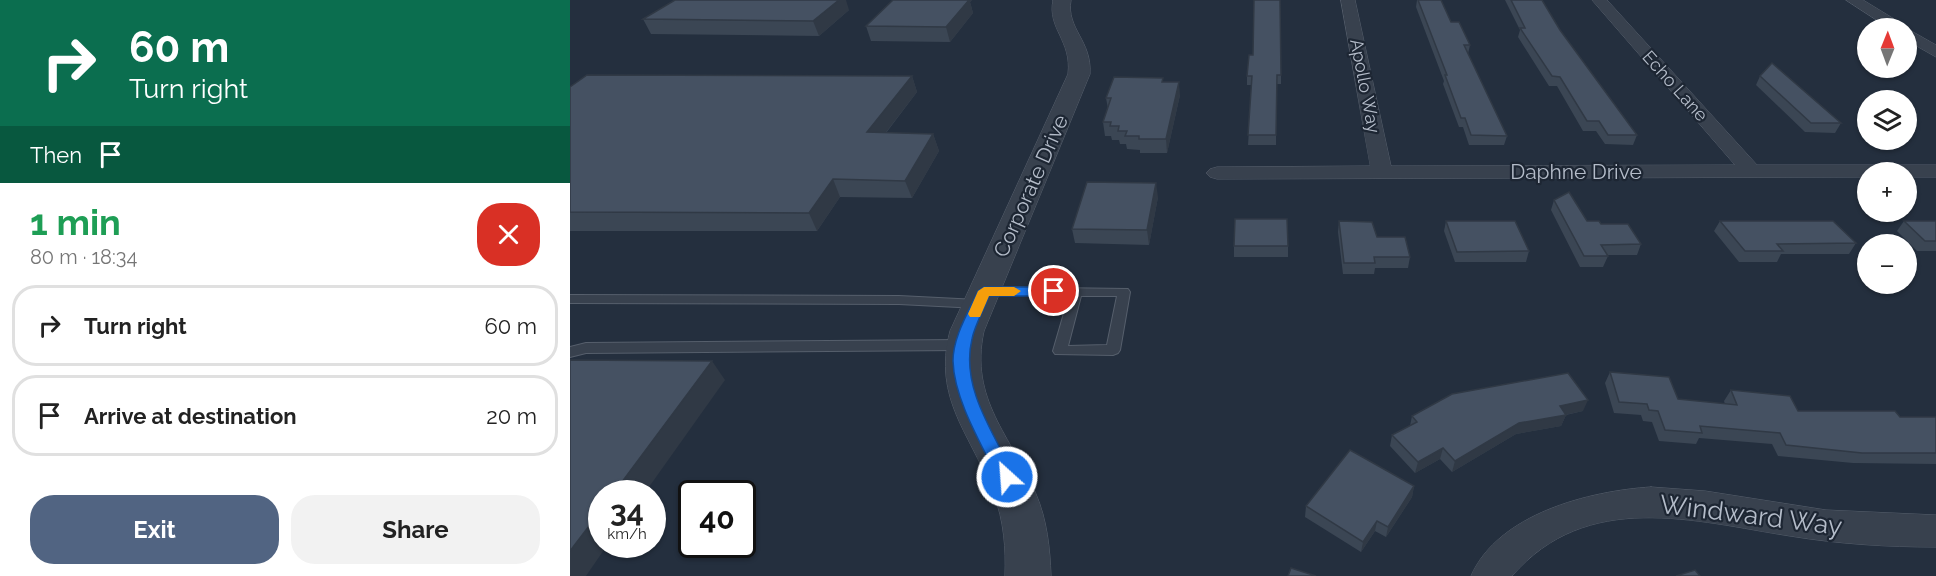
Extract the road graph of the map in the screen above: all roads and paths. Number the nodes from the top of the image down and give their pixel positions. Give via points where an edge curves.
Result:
1 (1062, 0) edge
2 (1347, 0) edge
3 (1599, 0) edge
4 (1853, 0) edge
5 (1883, 18) edge
6 (1917, 40) edge
7 (1936, 52) edge
8 (1936, 171) edge
9 (1382, 172) junction
10 (1752, 172) junction
11 (1217, 173) dead end
12 (1076, 292) junction
13 (982, 297) junction
14 (570, 298) edge
15 (963, 345) junction
16 (570, 352) edge
17 (1936, 531) edge
18 (1498, 566) edge
19 (1028, 576) edge

1 - 13 street, Corporate Drive via 1060,19 1080,50 1079,74
2 - 9 street, Apollo Way
3 - 10 street, Echo Lane
4 - 5 street
6 - 7 street
8 - 10 street, Daphne Drive
9 - 10 street, Daphne Drive
9 - 11 street, Daphne Drive
12 - 12 lane via 1124,292 1113,350 1060,351
12 - 13 lane
13 - 14 lane
13 - 15 street, Corporate Drive
15 - 16 lane via 586,348
15 - 19 street, Corporate Drive via 965,390 1015,495 1026,535
17 - 18 street, Windward Way via 1792,522 1676,503 1643,502 1568,516 1530,536

